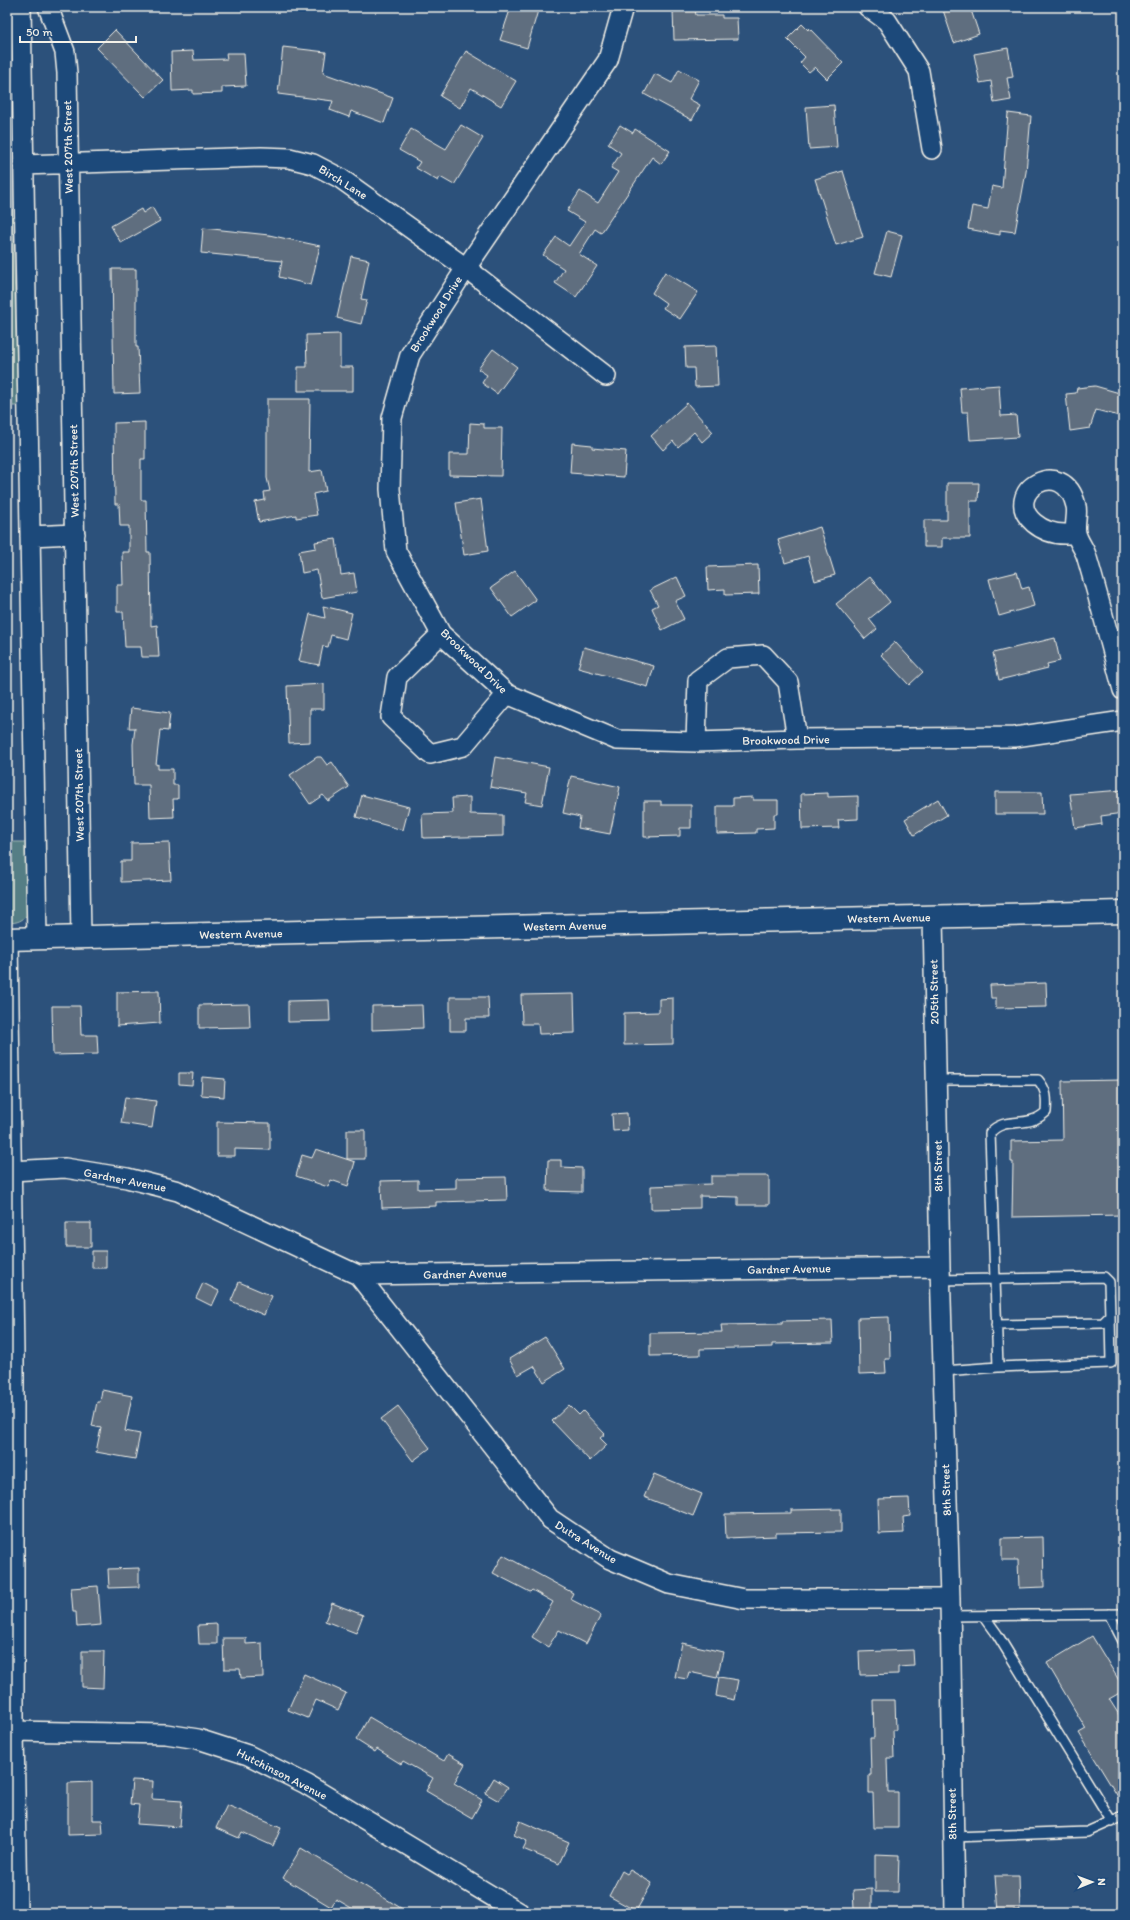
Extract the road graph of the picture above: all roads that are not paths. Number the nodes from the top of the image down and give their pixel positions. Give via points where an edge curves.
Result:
1 (20, 7) edge
2 (48, 7) edge
3 (623, 7) edge
4 (868, 7) edge
5 (932, 149) dead end
6 (23, 164) junction
7 (69, 164) junction
8 (466, 268) junction
9 (606, 376) dead end
10 (1076, 533) dead end
11 (75, 534) junction
12 (30, 536) junction
13 (441, 634) junction
14 (1123, 690) edge
15 (507, 694) junction
16 (1123, 721) edge
17 (797, 739) junction
18 (696, 742) junction
19 (1123, 912) edge
20 (933, 917) junction
21 (81, 938) junction
22 (8, 939) edge
23 (37, 939) junction
24 (936, 1074) junction
25 (11, 1171) junction
26 (940, 1273) junction
27 (358, 1275) junction
28 (995, 1277) junction
29 (1110, 1316) junction
30 (996, 1325) junction
31 (11, 1354) edge
32 (998, 1367) junction
33 (943, 1371) junction
34 (950, 1608) junction
35 (1109, 1614) junction
36 (1123, 1614) edge
37 (984, 1616) junction
38 (1123, 1641) edge
39 (14, 1731) junction
40 (1123, 1816) edge
41 (1112, 1822) junction
42 (952, 1837) junction
43 (17, 1913) edge
44 (520, 1913) edge
45 (954, 1913) edge

1 - 6 street
2 - 7 street, West 207th Street via 65,52
3 - 8 street, Brookwood Drive via 608,60
4 - 5 street via 887,21 919,71
6 - 7 street, Birch Lane
6 - 12 street
7 - 8 street, Birch Lane via 261,157 289,158 313,164 340,178
7 - 11 street, West 207th Street
8 - 9 street, Birch Lane
8 - 13 street, Brookwood Drive via 410,355 392,418 390,489 396,551
10 - 14 street via 1087,555
11 - 12 street
11 - 21 street, West 207th Street
12 - 23 street
13 - 15 street, Brookwood Drive
13 - 15 street via 397,677 391,717 430,754 463,746
15 - 18 street, Brookwood Drive via 618,740
16 - 17 street, Brookwood Drive via 1015,737
17 - 18 street, Brookwood Drive
17 - 18 street via 788,682 763,655 728,658 698,680
19 - 20 main road, Western Avenue
20 - 21 main road, Western Avenue
20 - 24 street, 205th Street
21 - 23 main road, Western Avenue
22 - 23 main road, Western Avenue
22 - 25 street
24 - 26 street, 8th Street
24 - 28 lane via 1038,1080 1047,1096 1046,1112 1039,1119 1025,1123 1006,1123 994,1128 990,1133
25 - 27 street, Gardner Avenue via 64,1168 127,1178 178,1191
25 - 31 street
26 - 27 street, Gardner Avenue
26 - 28 lane
26 - 33 street, 8th Street
27 - 34 street, Dutra Avenue via 550,1520 610,1559 669,1584 744,1599
28 - 29 lane via 1104,1277 1109,1282
28 - 30 lane
29 - 30 lane via 1103,1323
29 - 32 lane via 1111,1363
30 - 32 lane
31 - 39 street
32 - 33 lane
33 - 34 street, 8th Street
34 - 37 lane
34 - 42 street, 8th Street
35 - 36 lane
35 - 37 lane
35 - 38 lane
37 - 41 lane
39 - 43 street
39 - 44 street, Hutchinson Avenue via 166,1734 198,1739 248,1755 306,1784
40 - 41 lane
41 - 42 lane via 1087,1832
42 - 45 street, 8th Street

